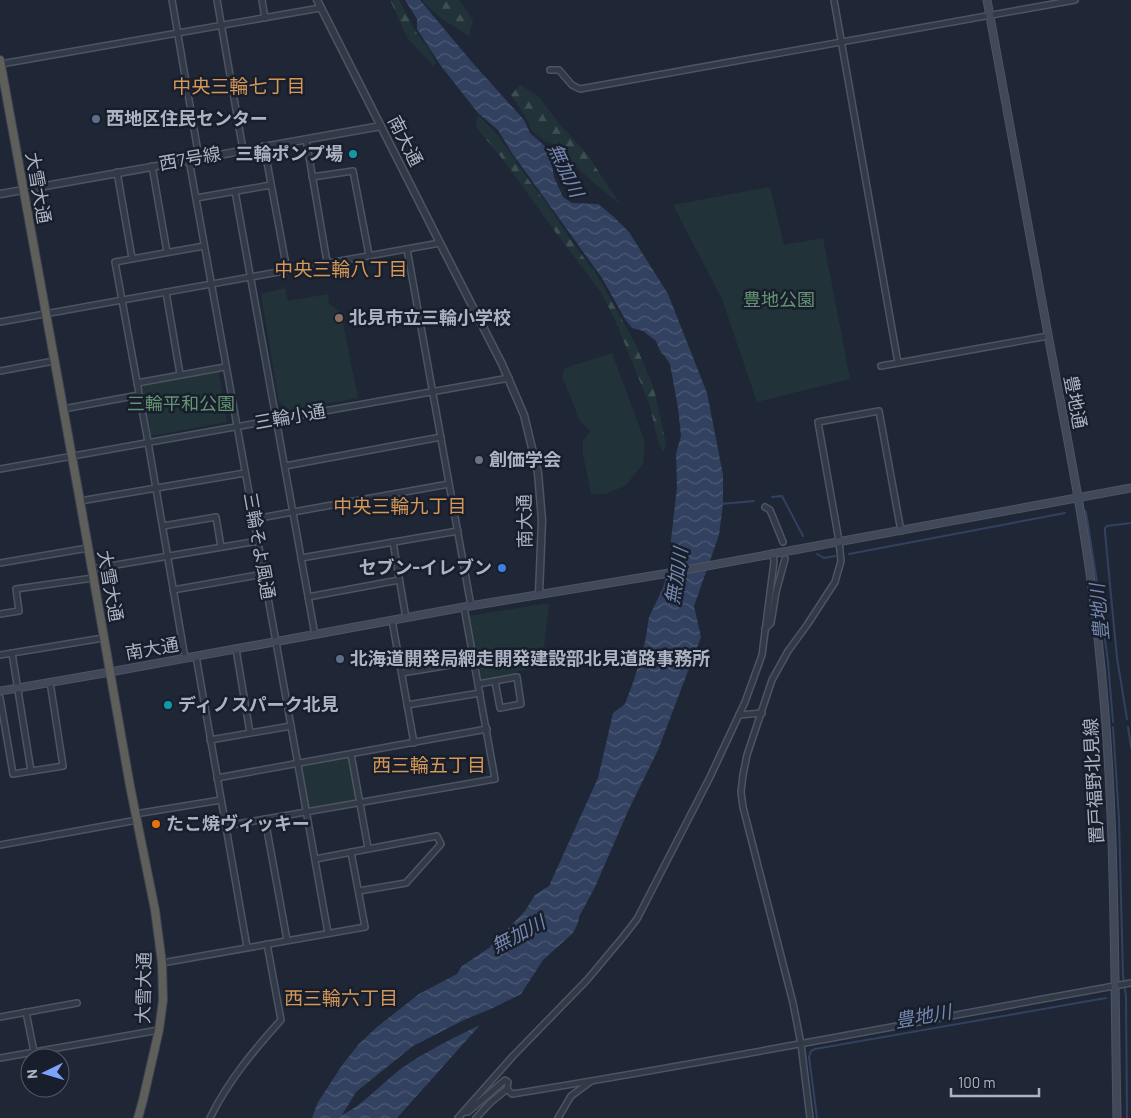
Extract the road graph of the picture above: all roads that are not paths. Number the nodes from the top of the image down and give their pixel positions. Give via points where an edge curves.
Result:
1 (172, 0) edge
2 (217, 0) edge
3 (262, 0) edge
4 (317, 0) edge
5 (834, 0) edge
6 (987, 0) edge
7 (1076, 0) edge
8 (1052, 2) edge
9 (320, 8) junction
10 (990, 15) junction
11 (265, 18) junction
12 (222, 26) junction
13 (178, 34) junction
14 (842, 43) junction
15 (0, 62) edge
16 (550, 70) dead end
17 (381, 126) junction
18 (306, 139) junction
19 (264, 146) junction
20 (243, 150) junction
21 (199, 158) junction
22 (189, 160) junction
23 (152, 166) junction
24 (117, 172) junction
25 (312, 177) junction
26 (271, 185) junction
27 (24, 190) junction
28 (235, 191) junction
29 (0, 194) edge
30 (196, 198) junction
31 (440, 243) junction
32 (204, 246) junction
33 (407, 248) junction
34 (167, 252) junction
35 (369, 255) junction
36 (132, 258) junction
37 (327, 262) junction
38 (287, 270) junction
39 (251, 277) junction
40 (211, 284) junction
41 (166, 292) junction
42 (122, 300) junction
43 (46, 314) junction
44 (0, 322) edge
45 (1048, 336) junction
46 (54, 361) junction
47 (898, 363) junction
48 (881, 366) dead end
49 (226, 367) junction
50 (0, 371) edge
51 (180, 374) junction
52 (509, 378) junction
53 (137, 383) junction
54 (432, 391) junction
55 (139, 395) junction
56 (63, 409) junction
57 (276, 420) junction
58 (237, 427) junction
59 (441, 437) junction
60 (148, 442) junction
61 (72, 456) junction
62 (284, 466) junction
63 (0, 468) edge
64 (245, 473) junction
65 (449, 484) junction
66 (156, 488) junction
67 (1131, 488) edge
68 (1078, 498) junction
69 (80, 501) junction
70 (765, 507) dead end
71 (293, 512) junction
72 (254, 519) junction
73 (163, 526) junction
74 (458, 531) junction
75 (901, 531) junction
76 (258, 541) junction
77 (839, 541) junction
78 (393, 542) junction
79 (783, 542) dead end
80 (221, 547) junction
81 (88, 548) junction
82 (770, 554) junction
83 (168, 556) junction
84 (301, 558) junction
85 (785, 559) dead end
86 (0, 563) edge
87 (92, 569) junction
88 (264, 574) junction
89 (93, 578) junction
90 (399, 580) junction
91 (174, 590) junction
92 (539, 594) junction
93 (308, 597) junction
94 (468, 606) junction
95 (0, 614) edge
96 (406, 618) junction
97 (392, 620) junction
98 (765, 629) junction
99 (315, 635) junction
100 (104, 638) junction
101 (276, 642) junction
102 (236, 649) junction
103 (12, 653) junction
104 (0, 655) edge
105 (196, 656) junction
106 (185, 658) junction
107 (474, 661) junction
108 (110, 672) junction
109 (402, 673) junction
110 (495, 681) junction
111 (50, 682) junction
112 (478, 684) junction
113 (17, 688) junction
114 (0, 691) edge
115 (480, 693) junction
116 (0, 698) edge
117 (407, 705) junction
118 (762, 713) junction
119 (739, 715) junction
120 (291, 726) junction
121 (486, 730) junction
122 (250, 733) junction
123 (210, 740) junction
124 (414, 742) junction
125 (351, 754) junction
126 (298, 764) junction
127 (31, 771) junction
128 (217, 778) junction
129 (221, 800) junction
130 (360, 801) junction
131 (306, 811) junction
132 (136, 817) junction
133 (265, 819) junction
134 (225, 826) junction
135 (0, 845) edge
136 (368, 848) junction
137 (351, 852) junction
138 (315, 859) junction
139 (359, 891) junction
140 (328, 933) junction
141 (287, 940) junction
142 (268, 944) junction
143 (247, 947) junction
144 (162, 963) junction
145 (1129, 984) edge
146 (1118, 986) junction
147 (77, 1003) dead end
148 (26, 1012) junction
149 (0, 1017) edge
150 (159, 1030) junction
151 (801, 1044) junction
152 (33, 1048) edge
153 (57, 1048) edge
154 (20, 1054) edge
155 (0, 1058) edge
156 (590, 1081) junction
157 (507, 1089) junction
158 (464, 1112) junction
159 (138, 1118) edge
160 (210, 1118) edge
161 (458, 1118) edge
162 (476, 1118) edge
163 (558, 1118) edge
164 (810, 1118) edge
165 (1117, 1118) edge

1 - 13 street
2 - 12 street
3 - 11 street
4 - 9 street, 南大通
5 - 14 street
6 - 10 main road, 豊地通
7 - 8 street
8 - 10 street
9 - 11 street
9 - 17 street, 南大通
10 - 14 street
10 - 45 main road, 豊地通
11 - 12 street
12 - 13 street
12 - 20 street
13 - 15 street
13 - 21 street
14 - 16 street via 580,89 559,70
14 - 47 street
15 - 27 highway, 大雪大通
17 - 18 street, 西7号線
17 - 31 street, 南大通
18 - 19 street, 西7号線
18 - 25 street
19 - 20 street, 西7号線
19 - 26 street
20 - 21 street, 西7号線
21 - 22 street, 西7号線
22 - 23 street, 西7号線
22 - 30 street, 三輪そよ風通
23 - 24 street, 西7号線
23 - 34 street
24 - 27 street, 西7号線
24 - 36 street
25 - 35 street via 353,171
25 - 37 street
26 - 28 street
26 - 38 street
27 - 29 street, 西7号線
27 - 43 highway, 大雪大通
28 - 30 street
28 - 39 street
30 - 32 street, 三輪そよ風通
31 - 33 street
31 - 52 street, 南大通
32 - 34 street
32 - 40 street, 三輪そよ風通
33 - 35 street
33 - 54 street
34 - 36 street
35 - 37 street
36 - 42 street via 114,262
37 - 38 street
38 - 39 street
39 - 40 street
39 - 57 street
40 - 41 street
40 - 49 street, 三輪そよ風通
41 - 42 street
41 - 51 street
42 - 43 street
42 - 53 street
43 - 44 street
43 - 46 highway, 大雪大通
45 - 47 street
45 - 68 main road, 豊地通
46 - 50 street
46 - 56 highway, 大雪大通
47 - 48 street
49 - 51 street
49 - 58 street, 三輪そよ風通
51 - 53 street
52 - 54 street, 三輪小通
52 - 92 street, 南大通 via 524,415 538,473 542,520
53 - 55 street
54 - 57 street, 三輪小通
54 - 59 street
55 - 56 street
55 - 60 street
56 - 61 highway, 大雪大通
57 - 58 street, 三輪小通
57 - 62 street
58 - 60 street, 三輪小通
58 - 64 street, 三輪そよ風通
59 - 62 street
59 - 65 street
60 - 61 street, 三輪小通
60 - 66 street
61 - 63 street, 三輪小通
61 - 69 highway, 大雪大通
62 - 71 street
64 - 66 street
64 - 72 street, 三輪そよ風通
65 - 71 street
65 - 74 street
66 - 69 street
66 - 73 street
67 - 68 main road
68 - 75 main road
68 - 146 main road, 置戸福野北見線 via 1092,588 1105,710
69 - 81 highway, 大雪大通
70 - 79 street via 770,510
71 - 72 street
71 - 84 street
72 - 76 street, 三輪そよ風通
73 - 80 street via 216,517
73 - 83 street
74 - 78 street
74 - 94 street
75 - 77 main road
75 - 77 street via 879,411 818,422
76 - 80 street
76 - 88 street, 三輪そよ風通
77 - 82 main road
77 - 118 street via 841,561 836,582 788,651 772,680
78 - 84 street
78 - 90 street
80 - 83 street
81 - 86 street
81 - 87 highway, 大雪大通
82 - 92 main road
82 - 98 street via 774,562
83 - 87 street
83 - 91 street
84 - 93 street
85 - 98 street via 771,623
87 - 89 highway, 大雪大通
88 - 91 street
88 - 101 street, 三輪そよ風通
89 - 95 street via 16,589 19,611
89 - 100 highway, 大雪大通
90 - 93 street
90 - 96 street
91 - 106 street
92 - 94 main road, 南大通
93 - 99 street
94 - 96 main road, 南大通
94 - 107 street
96 - 97 main road, 南大通
97 - 99 main road, 南大通
97 - 109 street
98 - 119 street via 762,655
99 - 101 main road, 南大通
100 - 103 street
100 - 108 highway, 大雪大通
101 - 102 main road, 南大通
101 - 120 street, 三輪そよ風通
102 - 105 main road, 南大通
102 - 122 street
103 - 104 street
103 - 113 street
105 - 106 main road, 南大通
105 - 123 street
106 - 108 main road, 南大通
107 - 109 street
107 - 112 street
108 - 111 main road, 南大通
108 - 132 highway, 大雪大通
109 - 117 street
110 - 110 street via 517,677 521,704 500,708
110 - 112 street
111 - 113 main road, 南大通
111 - 127 street via 63,766
112 - 115 street
113 - 114 main road, 南大通
113 - 127 street
115 - 117 street
115 - 121 street
116 - 127 street via 13,774
117 - 124 street
118 - 119 street
118 - 151 street via 747,756 741,792
119 - 158 street via 637,919 587,980
120 - 122 street
120 - 126 street, 三輪そよ風通
121 - 124 street
121 - 130 street via 495,779
122 - 123 street
123 - 128 street
124 - 125 street
125 - 126 street
125 - 130 street
126 - 128 street
126 - 131 street, 三輪そよ風通
128 - 129 street
129 - 132 street
129 - 134 street
130 - 131 street
130 - 136 street
131 - 133 street
131 - 138 street, 三輪そよ風通
132 - 135 street
132 - 144 highway, 大雪大通
133 - 134 street
133 - 141 street
134 - 143 street
136 - 137 street
136 - 139 street via 437,836 441,844 406,883
137 - 138 street
137 - 139 street
138 - 140 street, 三輪そよ風通
139 - 140 street via 365,927
140 - 141 street
141 - 142 street
142 - 143 street
142 - 160 street via 281,1020 252,1052
143 - 144 street
144 - 150 highway, 大雪大通 via 163,1000
145 - 146 street
146 - 151 street
146 - 165 main road, 置戸福野北見線
147 - 148 street
148 - 149 street
148 - 152 street
150 - 153 street
150 - 159 highway, 大雪大通
151 - 156 street
151 - 164 street
154 - 155 street
156 - 157 street via 512,1094
156 - 163 street via 571,1096
157 - 158 street via 505,1080
157 - 162 street
158 - 161 street

